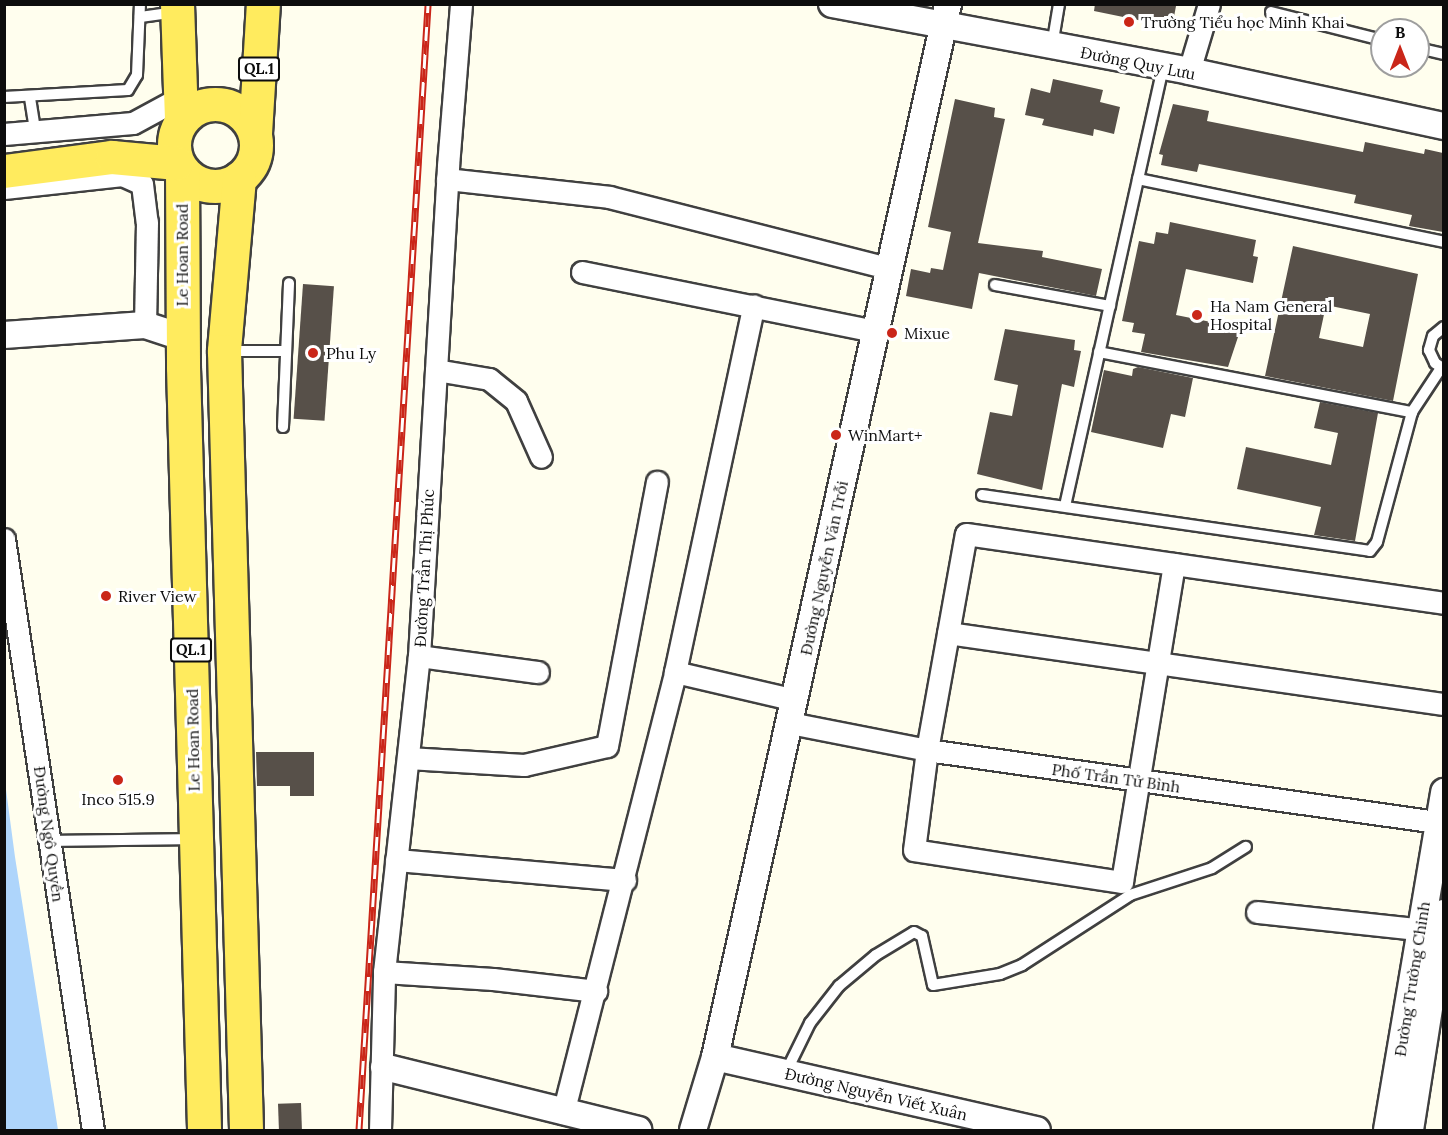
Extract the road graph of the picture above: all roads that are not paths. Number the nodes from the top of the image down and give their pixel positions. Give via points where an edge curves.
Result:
1 (140, 4) edge
2 (263, 4) edge
3 (461, 4) edge
4 (1059, 4) edge
5 (1209, 4) edge
6 (833, 5) edge
7 (176, 8) edge
8 (1271, 12) dead end
9 (946, 15) edge
10 (140, 17) junction
11 (1370, 37) edge
12 (1052, 47) junction
13 (1163, 67) junction
14 (1189, 72) junction
15 (4, 97) edge
16 (30, 98) junction
17 (179, 115) junction
18 (1443, 126) edge
19 (35, 131) junction
20 (255, 133) junction
21 (4, 134) edge
22 (112, 157) junction
23 (180, 167) junction
24 (12, 176) edge
25 (239, 178) junction
26 (1138, 178) junction
27 (447, 179) junction
28 (1443, 242) edge
29 (888, 268) junction
30 (582, 272) dead end
31 (289, 283) dead end
32 (995, 285) dead end
33 (754, 304) junction
34 (1110, 306) junction
35 (145, 325) junction
36 (1443, 327) edge
37 (875, 331) junction
38 (4, 335) edge
39 (286, 351) junction
40 (183, 352) junction
41 (1099, 352) junction
42 (224, 359) junction
43 (1442, 368) edge
44 (436, 370) junction
45 (1412, 412) junction
46 (283, 427) dead end
47 (541, 457) dead end
48 (657, 482) dead end
49 (982, 495) dead end
50 (1065, 506) junction
51 (4, 538) edge
52 (1174, 564) junction
53 (1443, 603) edge
54 (948, 633) junction
55 (418, 656) junction
56 (1157, 664) junction
57 (538, 672) dead end
58 (675, 672) junction
59 (1443, 704) edge
60 (793, 711) junction
61 (927, 750) junction
62 (408, 758) junction
63 (194, 762) junction
64 (236, 763) junction
65 (1137, 781) junction
66 (1443, 792) edge
67 (1441, 823) edge
68 (195, 839) junction
69 (50, 841) junction
70 (1246, 847) dead end
71 (396, 860) junction
72 (625, 880) junction
73 (1126, 889) junction
74 (1257, 912) dead end
75 (1435, 924) edge
76 (384, 972) junction
77 (596, 992) junction
78 (715, 1057) junction
79 (384, 1066) junction
80 (1409, 1067) junction
81 (786, 1073) junction
82 (563, 1113) junction
83 (93, 1131) edge
84 (204, 1131) edge
85 (246, 1131) edge
86 (380, 1131) edge
87 (638, 1131) edge
88 (693, 1131) edge
89 (1037, 1131) edge
90 (1387, 1131) edge
91 (1410, 1131) edge

1 - 10 lane
2 - 20 main road, QL.1
3 - 27 street, Đường Trần Thị Phúc
4 - 12 lane
5 - 14 street
6 - 9 street, Đường Quy Lưu
7 - 10 lane
7 - 17 main road
8 - 11 lane
9 - 12 street, Đường Quy Lưu
9 - 29 street, Đường Nguyễn Văn Trỗi
10 - 16 lane via 137,75 128,90
12 - 13 street, Đường Quy Lưu
13 - 14 street, Đường Quy Lưu
13 - 26 lane
14 - 18 street, Đường Quy Lưu
15 - 16 lane
16 - 19 lane
17 - 19 street
17 - 20 main road via 215,103 240,112
17 - 22 main road
17 - 23 main road via 173,149
19 - 21 street
20 - 25 main road via 254,158
22 - 23 main road
22 - 24 main road
23 - 25 main road via 192,179 209,185 228,184
23 - 40 main road, Le Hoan Road / QL.1
24 - 35 street via 122,175 142,184 147,222
25 - 42 main road, QL.1
26 - 28 lane
26 - 34 lane
27 - 29 street via 609,197
27 - 44 street, Đường Trần Thị Phúc
29 - 37 street, Đường Nguyễn Văn Trỗi
30 - 33 street
31 - 39 lane
32 - 34 lane
33 - 37 street
33 - 58 street
34 - 41 lane
35 - 38 street
35 - 40 street
36 - 43 lane via 1433,336 1429,350
37 - 60 street, Đường Nguyễn Văn Trỗi
39 - 42 lane
39 - 46 lane
40 - 42 main road
40 - 63 main road, Le Hoan Road / QL.1
41 - 45 lane
41 - 50 lane
42 - 64 main road, QL.1
43 - 45 lane
44 - 47 street via 489,379 516,401
44 - 55 street, Đường Trần Thị Phúc
45 - 50 lane via 1377,542 1370,551
48 - 62 street via 607,746 524,765
49 - 50 lane
51 - 69 street, Đường Ngô Quyền
52 - 53 street
52 - 54 street via 966,534
52 - 56 street
54 - 56 street
54 - 61 street
55 - 57 street
55 - 62 street, Đường Trần Thị Phúc
56 - 59 street
56 - 65 street
58 - 60 street, Phố Trần Tử Bình
58 - 72 street
60 - 61 street, Phố Trần Tử Bình
60 - 78 street, Đường Nguyễn Văn Trỗi
61 - 65 street, Phố Trần Tử Bình
61 - 73 street via 914,850
62 - 71 street, Đường Trần Thị Phúc
63 - 64 main road
63 - 68 main road, Le Hoan Road / QL.1
64 - 85 main road, QL.1
65 - 67 street, Phố Trần Tử Bình
65 - 73 street
66 - 67 street, Đường Trường Chinh
67 - 75 street, Đường Trường Chinh
68 - 69 lane
68 - 84 main road, Le Hoan Road / QL.1
69 - 83 street, Đường Ngô Quyền
70 - 73 lane via 1212,868
71 - 72 street
71 - 76 street, Đường Trần Thị Phúc
72 - 77 street
73 - 81 lane via 1022,965 1000,975 933,985 922,936 914,932 876,955 839,986 810,1023
74 - 75 street
75 - 80 street, Đường Trường Chinh
76 - 77 street via 493,979
76 - 79 street, Đường Trần Thị Phúc
77 - 82 street
78 - 81 street, Đường Nguyễn Viết Xuân
78 - 88 street, Đường Nguyễn Văn Trỗi
79 - 82 street
79 - 86 street, Đường Trần Thị Phúc
80 - 90 street, Đường Trường Chinh
80 - 91 street, Đường Trường Chinh
81 - 89 street, Đường Nguyễn Viết Xuân
82 - 87 street

